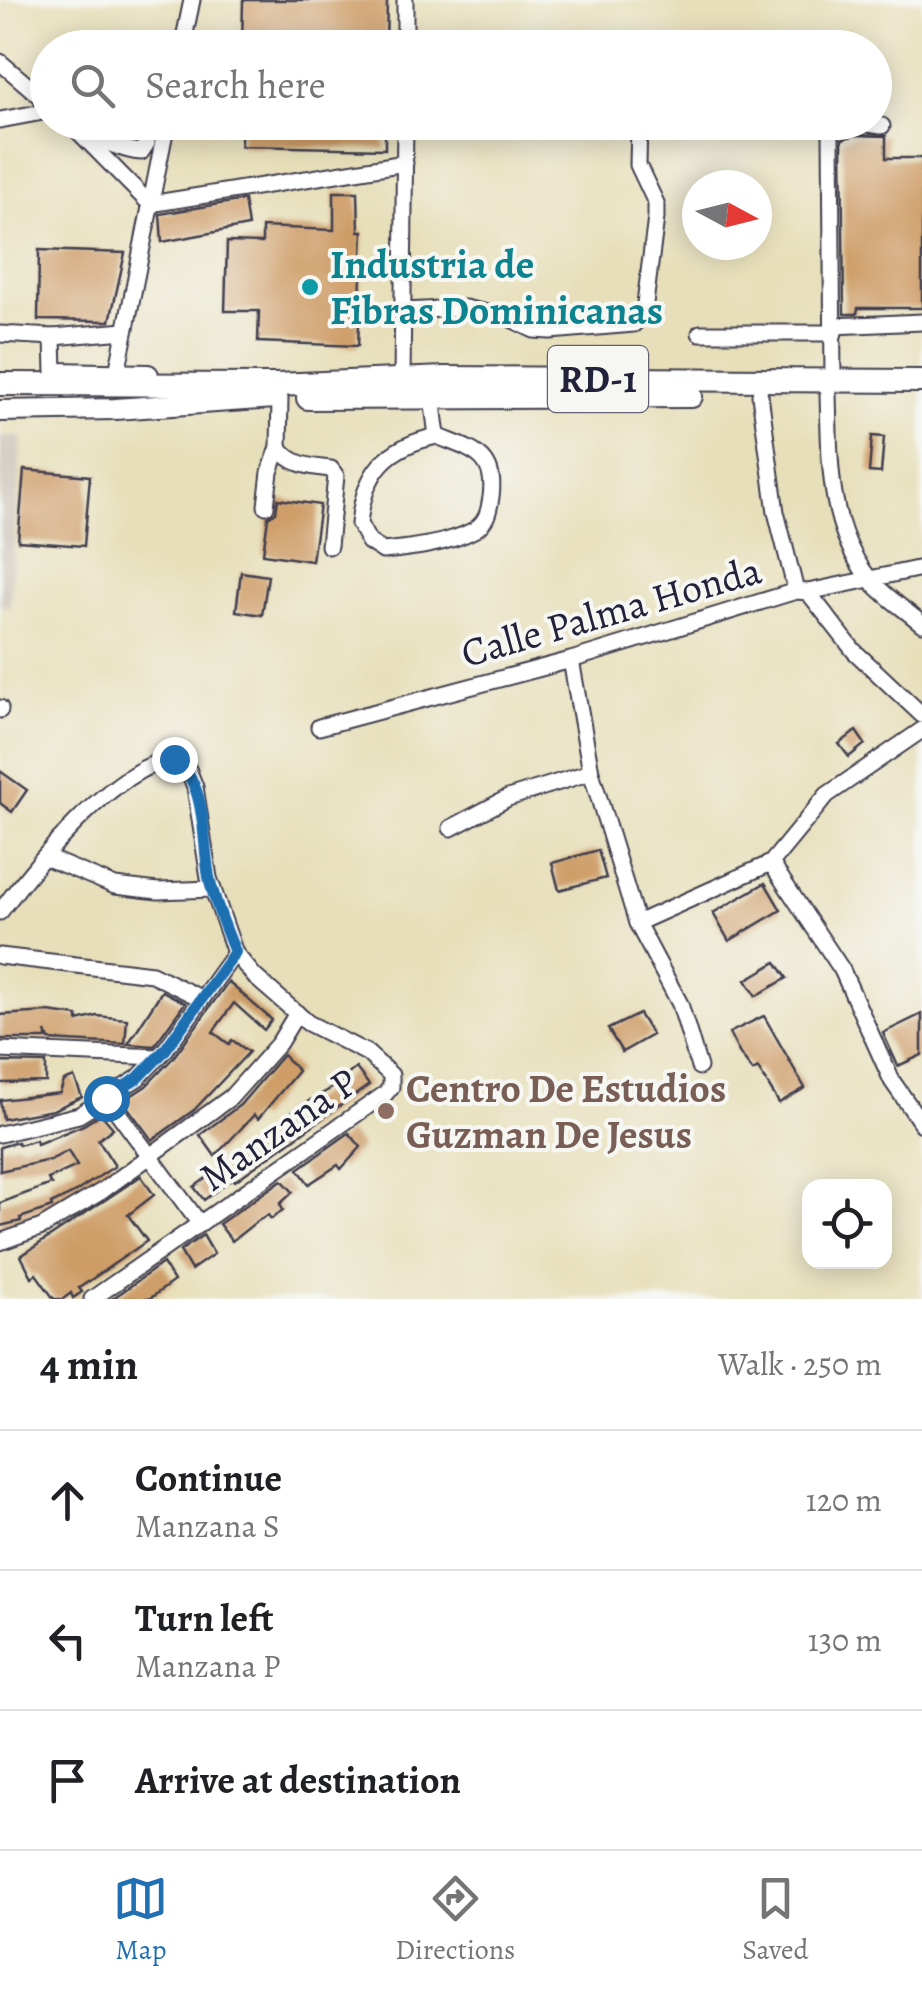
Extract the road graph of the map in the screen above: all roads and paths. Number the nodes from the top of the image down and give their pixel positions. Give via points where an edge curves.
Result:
1 (192, 0) edge
2 (405, 0) edge
3 (186, 30) edge
4 (405, 30) edge
5 (0, 62) edge
6 (30, 90) edge
7 (30, 115) edge
8 (0, 120) edge
9 (86, 140) edge
10 (163, 140) edge
11 (405, 140) edge
12 (639, 140) edge
13 (831, 140) edge
14 (405, 164) junction
15 (150, 204) junction
16 (404, 311) junction
17 (922, 322) edge
18 (833, 330) junction
19 (125, 331) junction
20 (700, 333) dead end
21 (0, 334) edge
22 (53, 336) junction
23 (54, 373) junction
24 (117, 373) junction
25 (0, 374) edge
26 (402, 380) junction
27 (922, 381) edge
28 (0, 384) edge
29 (831, 388) junction
30 (277, 394) junction
31 (760, 395) junction
32 (922, 395) edge
33 (0, 397) edge
34 (432, 398) junction
35 (0, 411) edge
36 (437, 436) junction
37 (278, 447) junction
38 (266, 506) dead end
39 (329, 546) dead end
40 (922, 568) edge
41 (869, 578) junction
42 (802, 592) junction
43 (922, 624) edge
44 (571, 660) junction
45 (922, 715) edge
46 (319, 727) dead end
47 (922, 730) edge
48 (591, 772) junction
49 (451, 828) dead end
50 (45, 856) junction
51 (770, 863) junction
52 (213, 889) junction
53 (0, 912) edge
54 (637, 922) junction
55 (235, 952) junction
56 (0, 956) edge
57 (202, 999) junction
58 (298, 1013) junction
59 (0, 1050) edge
60 (158, 1057) junction
61 (699, 1067) dead end
62 (106, 1098) junction
63 (922, 1124) edge
64 (0, 1134) edge
65 (150, 1156) junction
66 (200, 1224) junction
67 (0, 1242) edge
68 (92, 1299) edge

1 - 3 street
2 - 4 street
5 - 6 street
7 - 8 street
9 - 15 street
10 - 15 street
11 - 14 street
12 - 16 street via 638,165 656,218 644,311 634,324 550,331 465,308
13 - 18 street
14 - 15 street
14 - 16 street
15 - 19 street
16 - 26 street
17 - 18 street
18 - 20 street
18 - 29 street
19 - 22 street
19 - 24 street
21 - 22 street
22 - 23 street
23 - 24 main road
23 - 25 main road
24 - 30 main road
26 - 29 highway, RD-1
26 - 30 highway, RD-1
27 - 29 highway, RD-1
28 - 30 highway, RD-1
29 - 31 highway, RD-1
29 - 32 highway, RD-1
29 - 41 street via 831,488 848,543
30 - 33 highway, RD-1
30 - 34 highway, RD-1
30 - 35 main road
30 - 37 street
31 - 34 highway, RD-1
31 - 42 street via 776,512
34 - 36 street
36 - 36 street via 487,461 494,476 489,513 473,530 383,551 358,524 366,486 392,453
37 - 38 street
37 - 39 street via 298,464 336,476
40 - 41 street, Calle Palma Honda
41 - 42 street, Calle Palma Honda
41 - 43 street
42 - 44 street, Calle Palma Honda
42 - 45 street
44 - 46 street, Calle Palma Honda
44 - 48 street
47 - 51 street via 827,795
48 - 49 street via 508,798
48 - 54 street
50 - 52 street via 115,886
50 - 52 street, Manzana P via 96,802 161,760 174,759 195,786
50 - 53 street
51 - 54 street
51 - 63 street via 842,970 892,1080
52 - 55 street, Manzana P
54 - 61 street via 680,1004
55 - 57 street
55 - 58 street, Manzana P
56 - 57 street via 152,974
57 - 60 street
58 - 65 street via 231,1097
58 - 66 street, Manzana P via 367,1053 391,1076 391,1087
59 - 60 street
60 - 62 street
62 - 64 street via 79,1115
62 - 65 street
65 - 66 street
65 - 67 street via 42,1227
66 - 68 street, Manzana P

